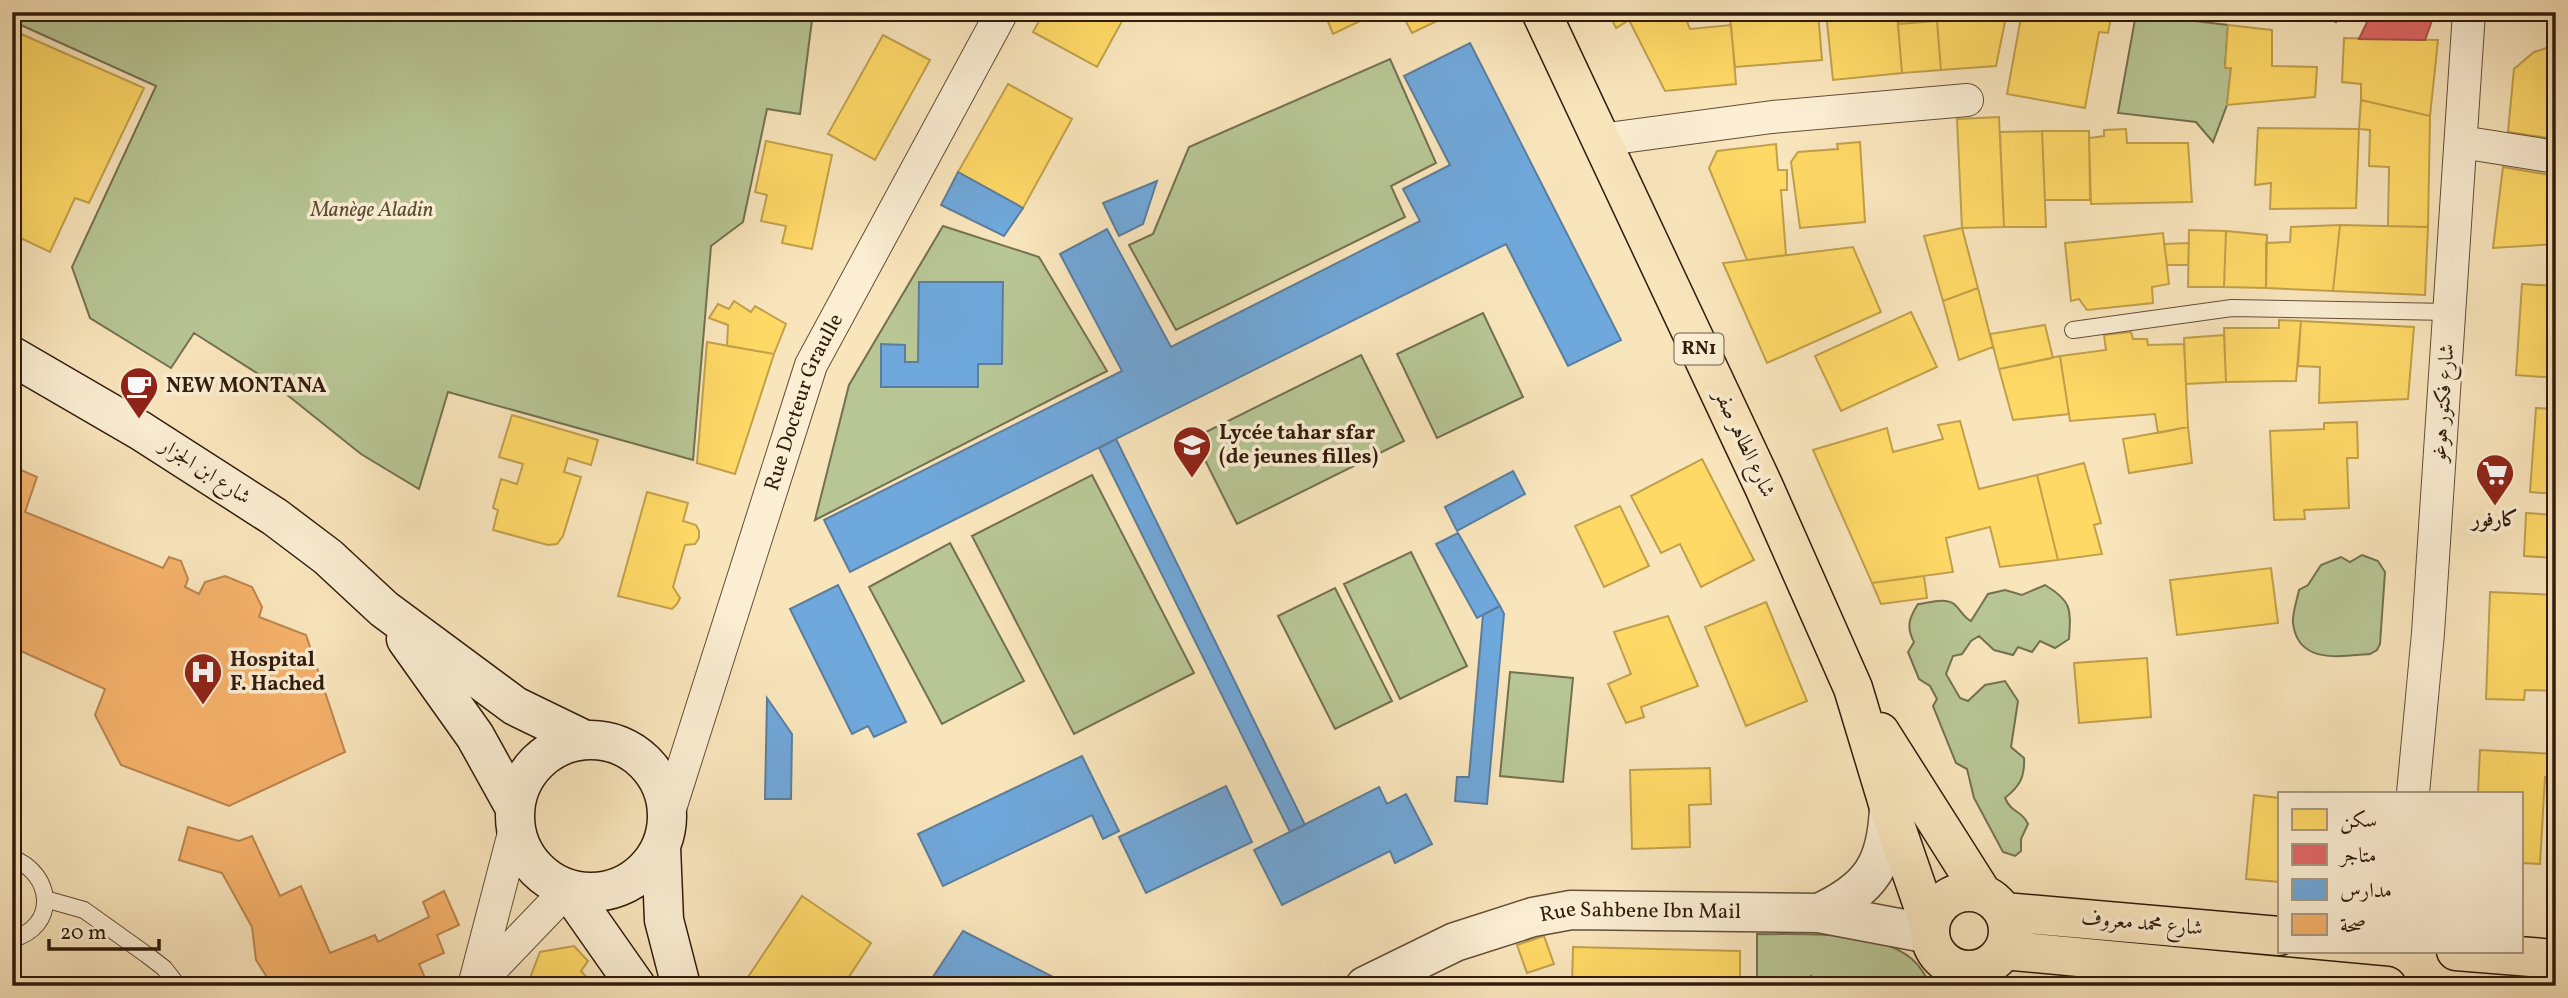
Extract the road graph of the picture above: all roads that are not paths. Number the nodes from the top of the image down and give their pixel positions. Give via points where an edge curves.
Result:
1 (1002, 12) edge
2 (1541, 12) edge
3 (2469, 12) edge
4 (1967, 100) dead end
5 (1600, 140) junction
6 (2461, 142) junction
7 (2556, 157) edge
8 (2450, 312) junction
9 (2073, 330) dead end
10 (12, 356) edge
11 (384, 609) junction
12 (1853, 688) junction
13 (585, 740) junction
14 (2413, 792) edge
15 (1889, 807) junction
16 (515, 819) junction
17 (664, 833) junction
18 (12, 858) edge
19 (568, 889) junction
20 (45, 899) junction
21 (1993, 903) junction
22 (1819, 913) junction
23 (2278, 936) edge
24 (12, 939) edge
25 (1937, 950) edge
26 (2481, 953) edge
27 (2556, 959) edge
28 (2004, 963) edge
29 (178, 986) edge
30 (475, 986) edge
31 (636, 986) edge
32 (681, 986) edge
33 (1366, 986) edge
34 (2387, 986) edge

1 - 17 street, Rue Docteur Graulle via 811,365
2 - 5 main road, شارع الطاهر صفر / RN1
3 - 6 street, شارع فكتور هوغو
4 - 5 street via 1772,117
5 - 12 main road, شارع الطاهر صفر / RN1
6 - 7 street
6 - 8 street, شارع فكتور هوغو
8 - 9 lane via 2232,308
8 - 14 street, شارع فكتور هوغو
10 - 11 main road, شارع ابن الجزار via 275,517 328,557
11 - 13 main road, شارع ابن الجزار via 515,706
11 - 16 main road, شارع ابن الجزار via 475,736
12 - 15 main road, شارع الطاهر صفر / RN1
12 - 21 main road, شارع الطاهر صفر / RN1
13 - 16 main road via 559,747 537,761 522,783
13 - 17 main road via 626,748 644,761 665,798
15 - 22 main road via 1888,835 1880,861 1865,883 1844,901
15 - 25 main road, شارع الطاهر صفر / RN1
16 - 19 main road via 522,849 533,866
16 - 30 street
17 - 19 main road via 649,866 632,880 612,890
17 - 32 main road via 664,920
18 - 20 lane via 36,873
19 - 30 street
19 - 31 main road
20 - 24 lane via 37,923 28,933
20 - 29 lane via 84,910 164,968
21 - 23 main road, شارع محمد معروف
21 - 25 main road via 1958,893 1939,905
21 - 28 main road via 2008,925
22 - 25 main road, Rue Sahbene Ibn Mail
22 - 33 main road, Rue Sahbene Ibn Mail via 1571,910 1533,916 1455,942
25 - 28 main road via 1956,968
26 - 27 main road
28 - 34 main road, شارع محمد معروف

